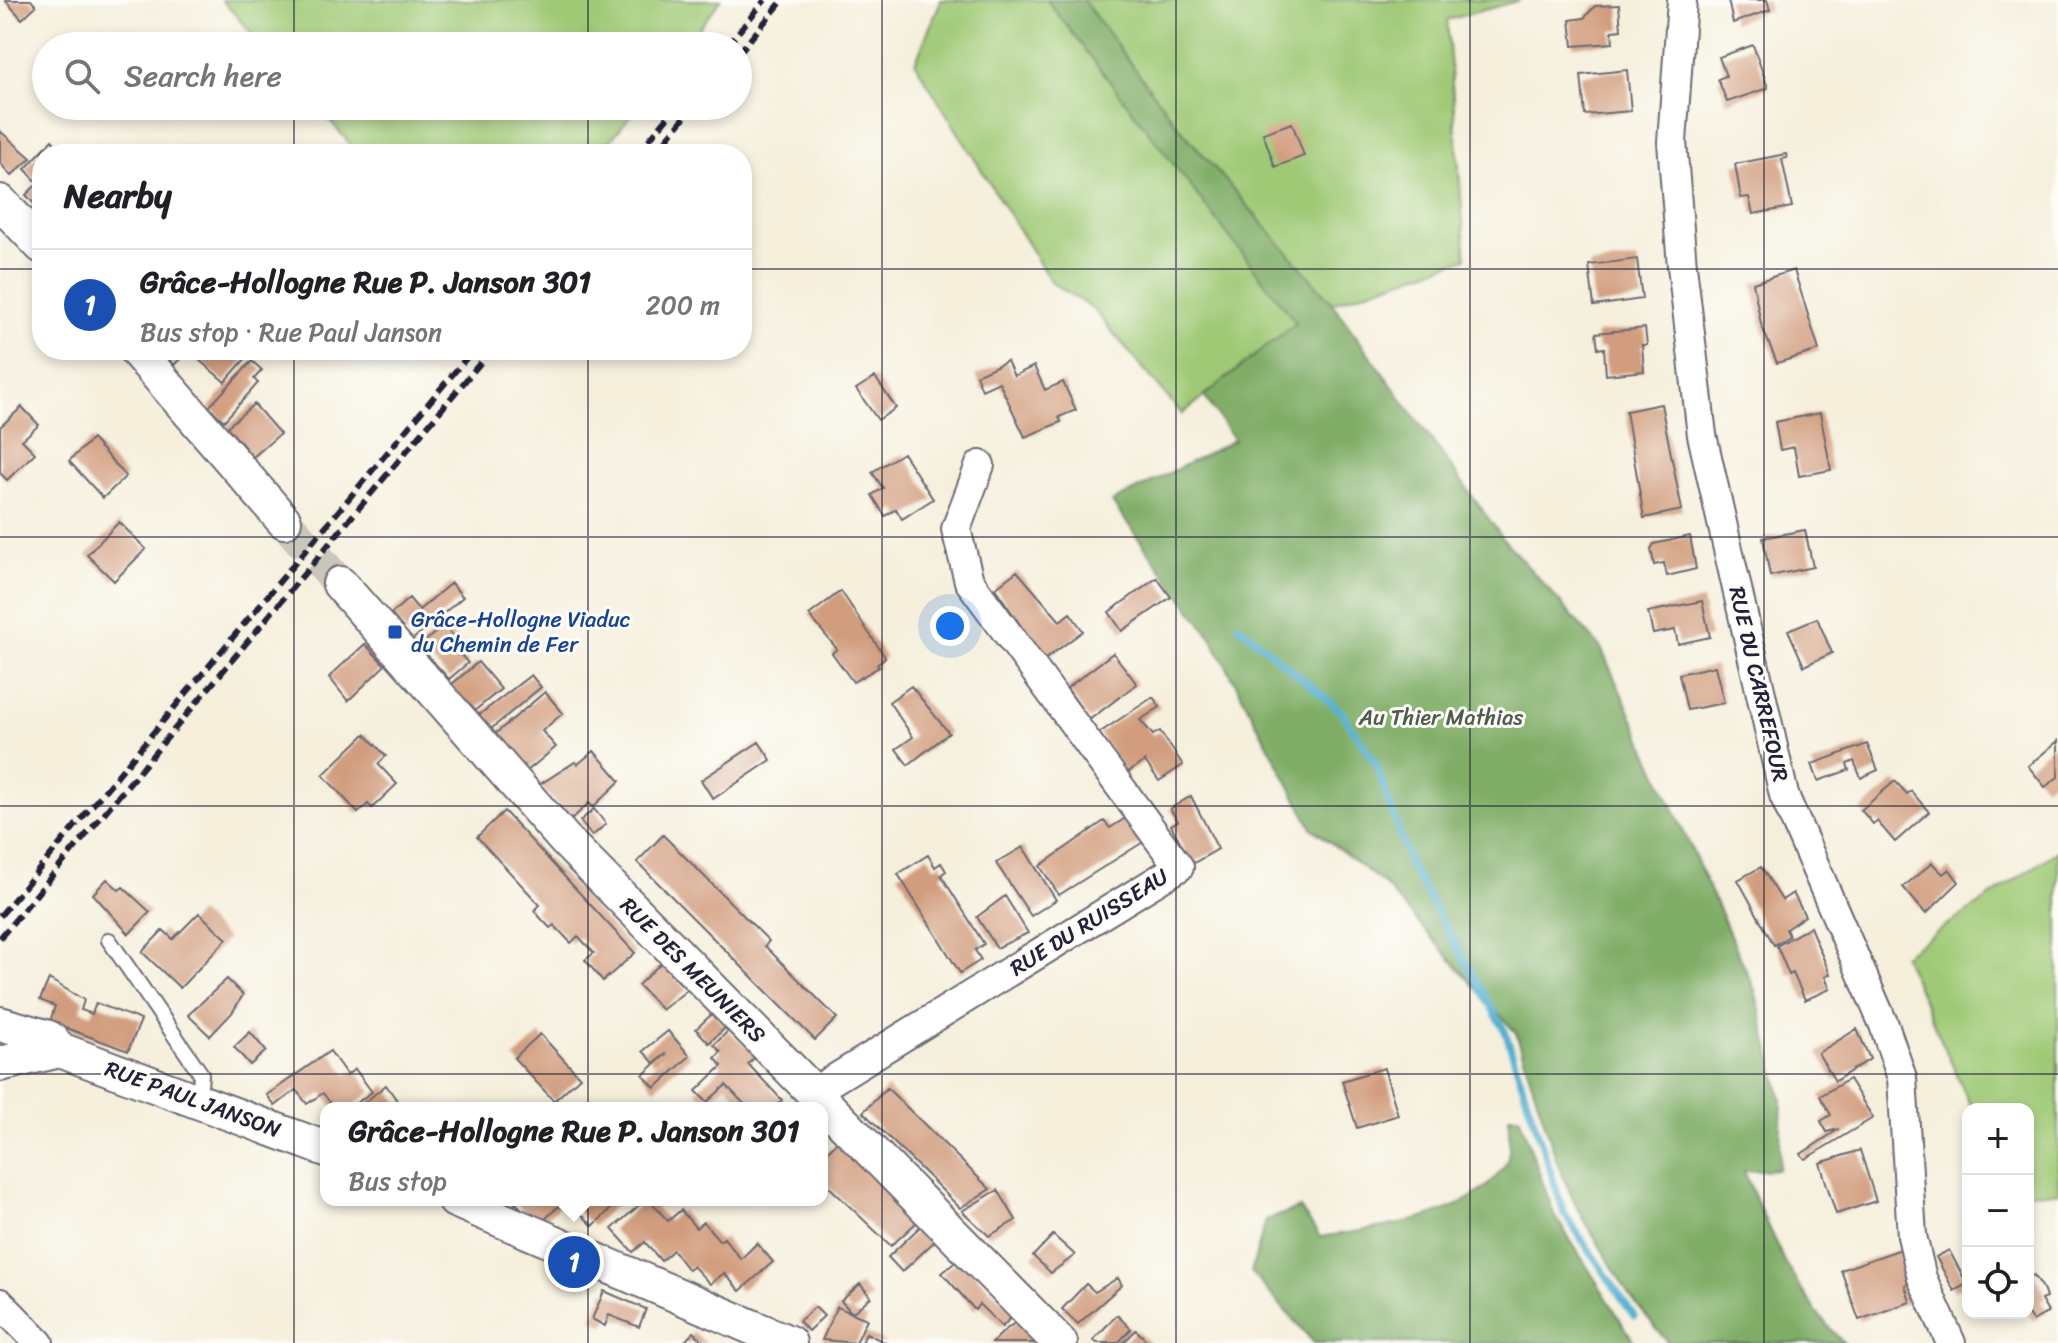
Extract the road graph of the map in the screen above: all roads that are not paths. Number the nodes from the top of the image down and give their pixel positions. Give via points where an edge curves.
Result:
1 (1682, 0) edge
2 (0, 202) edge
3 (32, 236) edge
4 (145, 360) edge
5 (980, 465) dead end
6 (284, 521) tunnel mouth
7 (340, 584) tunnel mouth
8 (109, 940) dead end
9 (0, 1024) edge
10 (60, 1050) junction
11 (0, 1064) edge
12 (815, 1091) junction
13 (199, 1101) junction
14 (826, 1102) edge
15 (828, 1104) edge
16 (320, 1147) edge
17 (469, 1206) edge
18 (0, 1303) edge
19 (0, 1327) edge
20 (14, 1343) edge
21 (39, 1343) edge
22 (789, 1343) edge
23 (1060, 1343) edge
24 (1951, 1343) edge

1 - 24 street, RUE DU CARREFOUR via 1672,142 1702,435 1784,795 1902,1078 1912,1236 1922,1278
2 - 3 street
4 - 6 street
5 - 12 street, RUE DU RUISSEAU via 956,529 969,581 1179,867
7 - 12 street, RUE DES MEUNIERS via 566,841
8 - 13 lane via 201,1074
9 - 10 street, RUE PAUL JANSON via 49,1038
10 - 11 street
10 - 13 street, RUE PAUL JANSON
12 - 14 street, RUE DES MEUNIERS
13 - 16 street, RUE PAUL JANSON
15 - 23 street, RUE DES MEUNIERS
17 - 22 street
18 - 21 street
19 - 20 street

